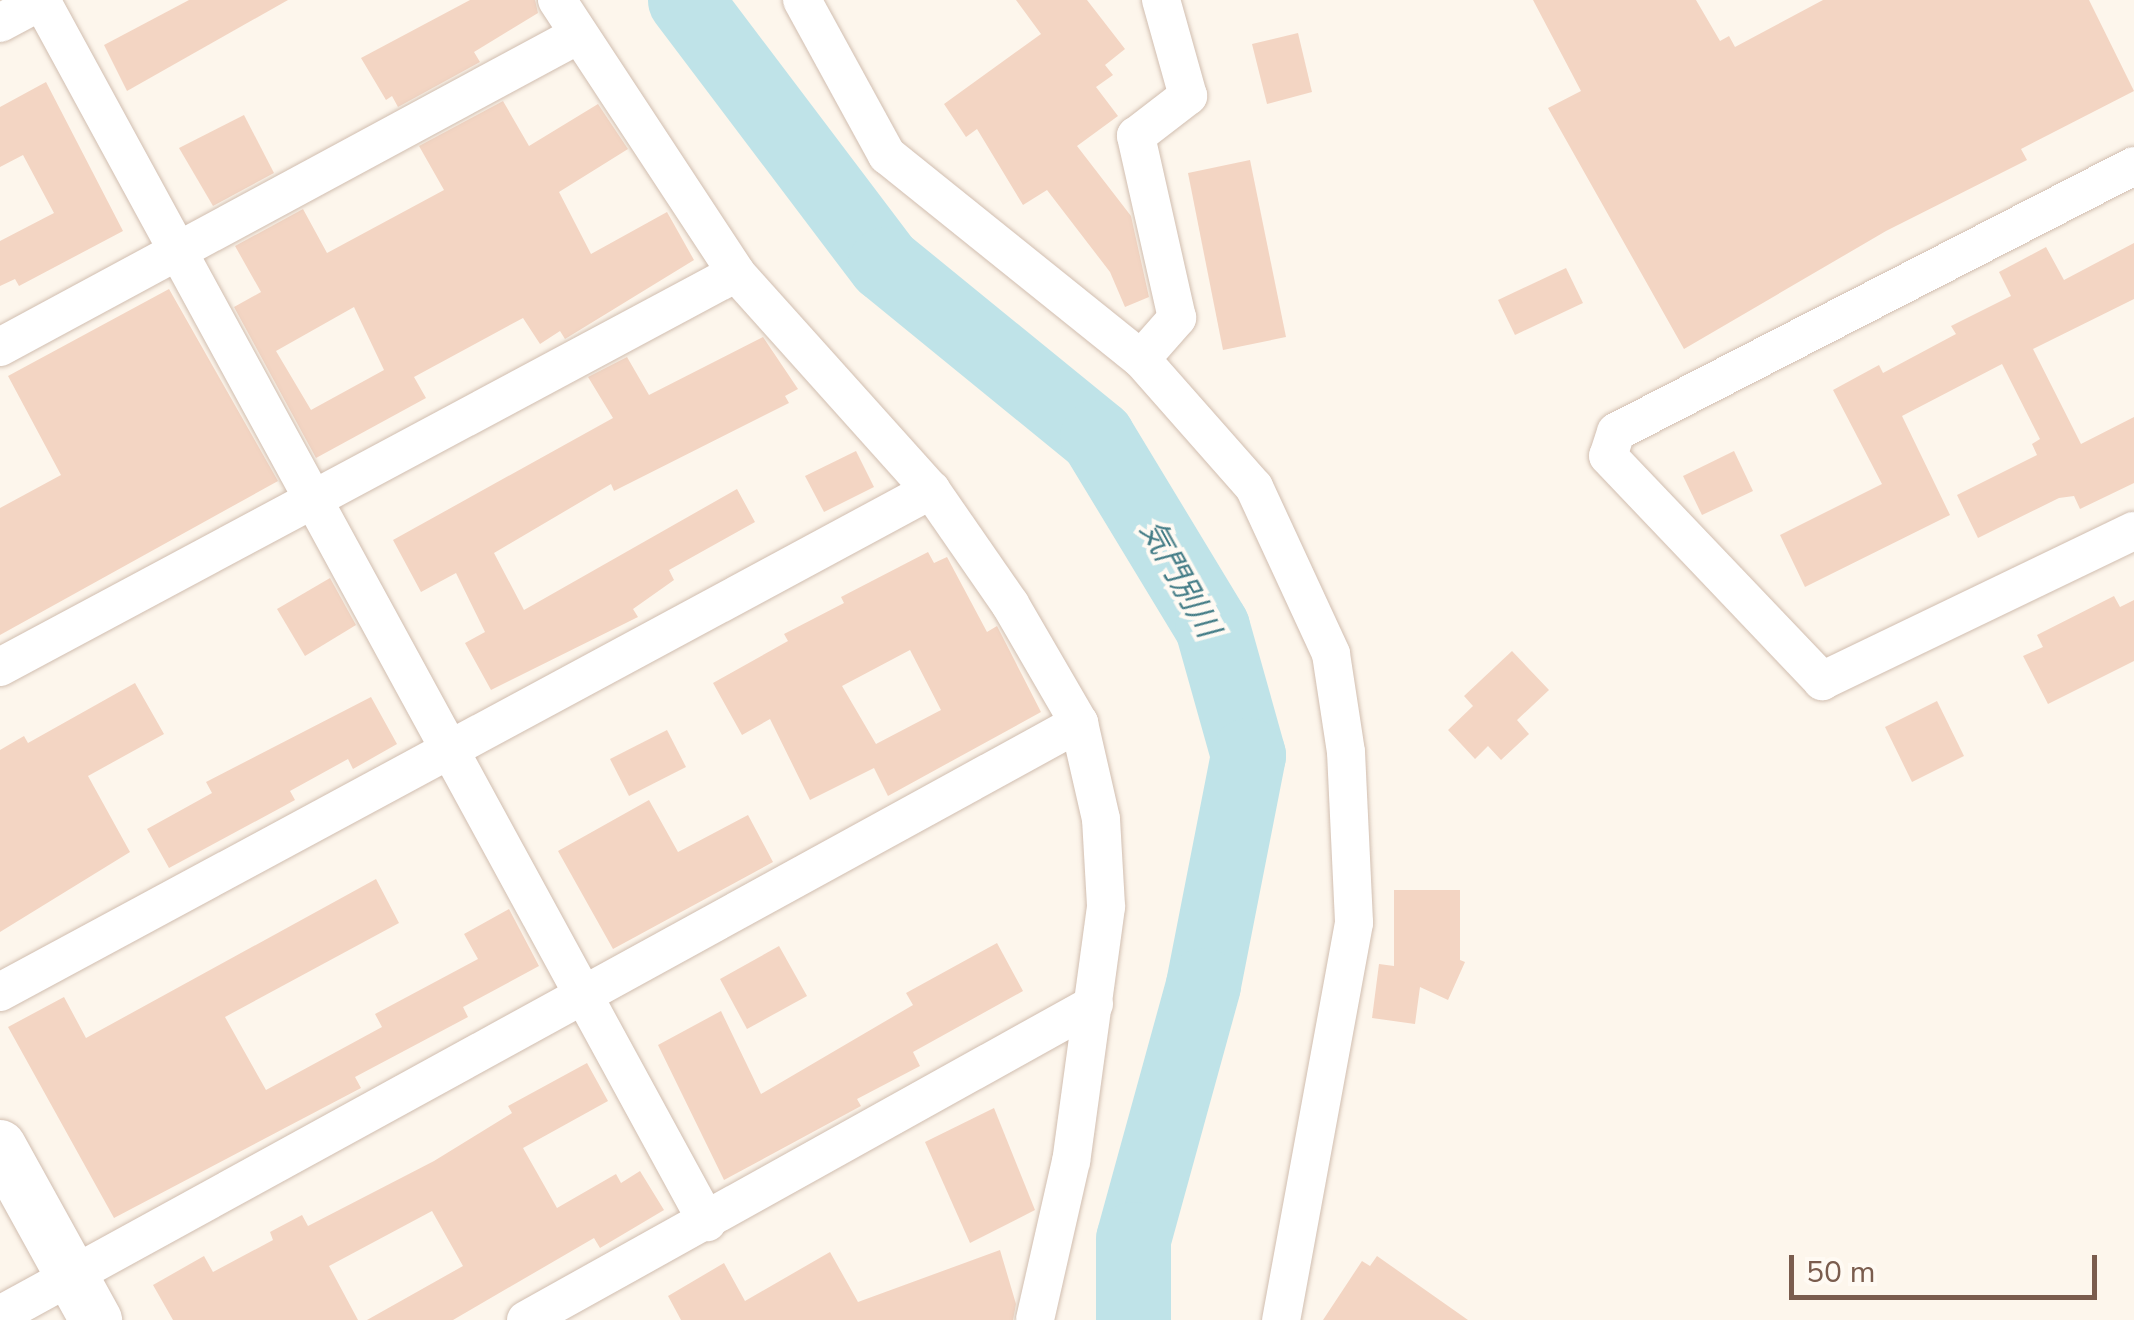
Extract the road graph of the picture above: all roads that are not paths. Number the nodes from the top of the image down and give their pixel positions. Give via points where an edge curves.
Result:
1 (42, 0) edge
2 (557, 0) edge
3 (802, 0) edge
4 (1161, 0) edge
5 (0, 24) edge
6 (578, 34) junction
7 (2134, 166) edge
8 (176, 253) junction
9 (736, 273) junction
10 (0, 348) edge
11 (1142, 359) junction
12 (932, 490) junction
13 (313, 496) junction
14 (2134, 531) edge
15 (0, 666) edge
16 (1079, 723) junction
17 (450, 752) junction
18 (0, 992) edge
19 (584, 998) junction
20 (1094, 1004) junction
21 (0, 1146) edge
22 (707, 1222) junction
23 (84, 1298) edge
24 (0, 1315) edge
25 (526, 1320) edge
26 (1035, 1320) edge
27 (1281, 1320) edge

1 - 5 street
1 - 8 street
2 - 6 street
3 - 11 street via 887,155
4 - 11 street via 1188,96 1136,136 1178,318
6 - 8 street
6 - 9 street
7 - 14 street via 1616,432 1608,456 1822,682
8 - 10 street
8 - 13 street
9 - 12 street
9 - 13 street
11 - 27 street via 1254,487 1282,540 1331,654 1346,752 1354,923
12 - 16 street via 1010,604
12 - 17 street
13 - 15 street
13 - 17 street
16 - 19 street
16 - 20 street via 1101,819 1106,907
17 - 18 street
17 - 19 street
19 - 22 street
19 - 23 street
20 - 22 street
20 - 26 street via 1071,1160
21 - 23 street
22 - 25 street
23 - 24 street

